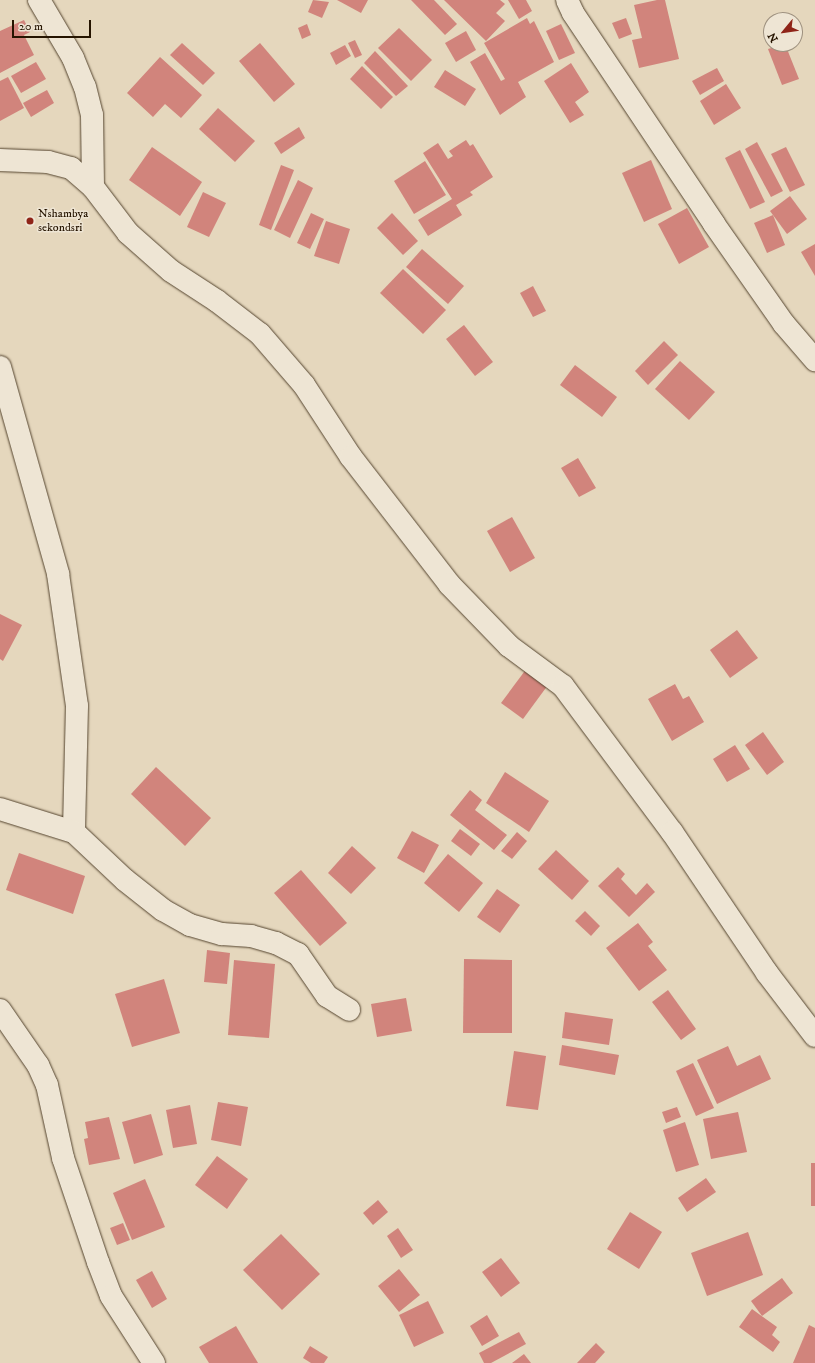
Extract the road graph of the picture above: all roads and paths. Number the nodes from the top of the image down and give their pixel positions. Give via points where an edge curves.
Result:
1 (39, 0) edge
2 (567, 0) edge
3 (0, 160) edge
4 (93, 188) junction
5 (815, 360) edge
6 (0, 366) edge
7 (0, 809) edge
8 (74, 832) junction
9 (0, 1010) edge
10 (349, 1010) dead end
11 (815, 1036) edge
12 (154, 1363) edge

1 - 4 street via 73,58 86,87 92,115
2 - 5 street via 573,13 714,224 784,324
3 - 4 street via 48,162 71,168
4 - 11 street via 128,233 171,271 217,301 260,334 304,385 351,457 448,584 509,646 563,686 672,832 767,973
6 - 8 street via 58,574 77,706
7 - 8 street
8 - 10 street via 125,880 163,910 190,925 222,934 276,943 298,954 327,996
9 - 12 street via 38,1065 47,1085 63,1158 111,1296

